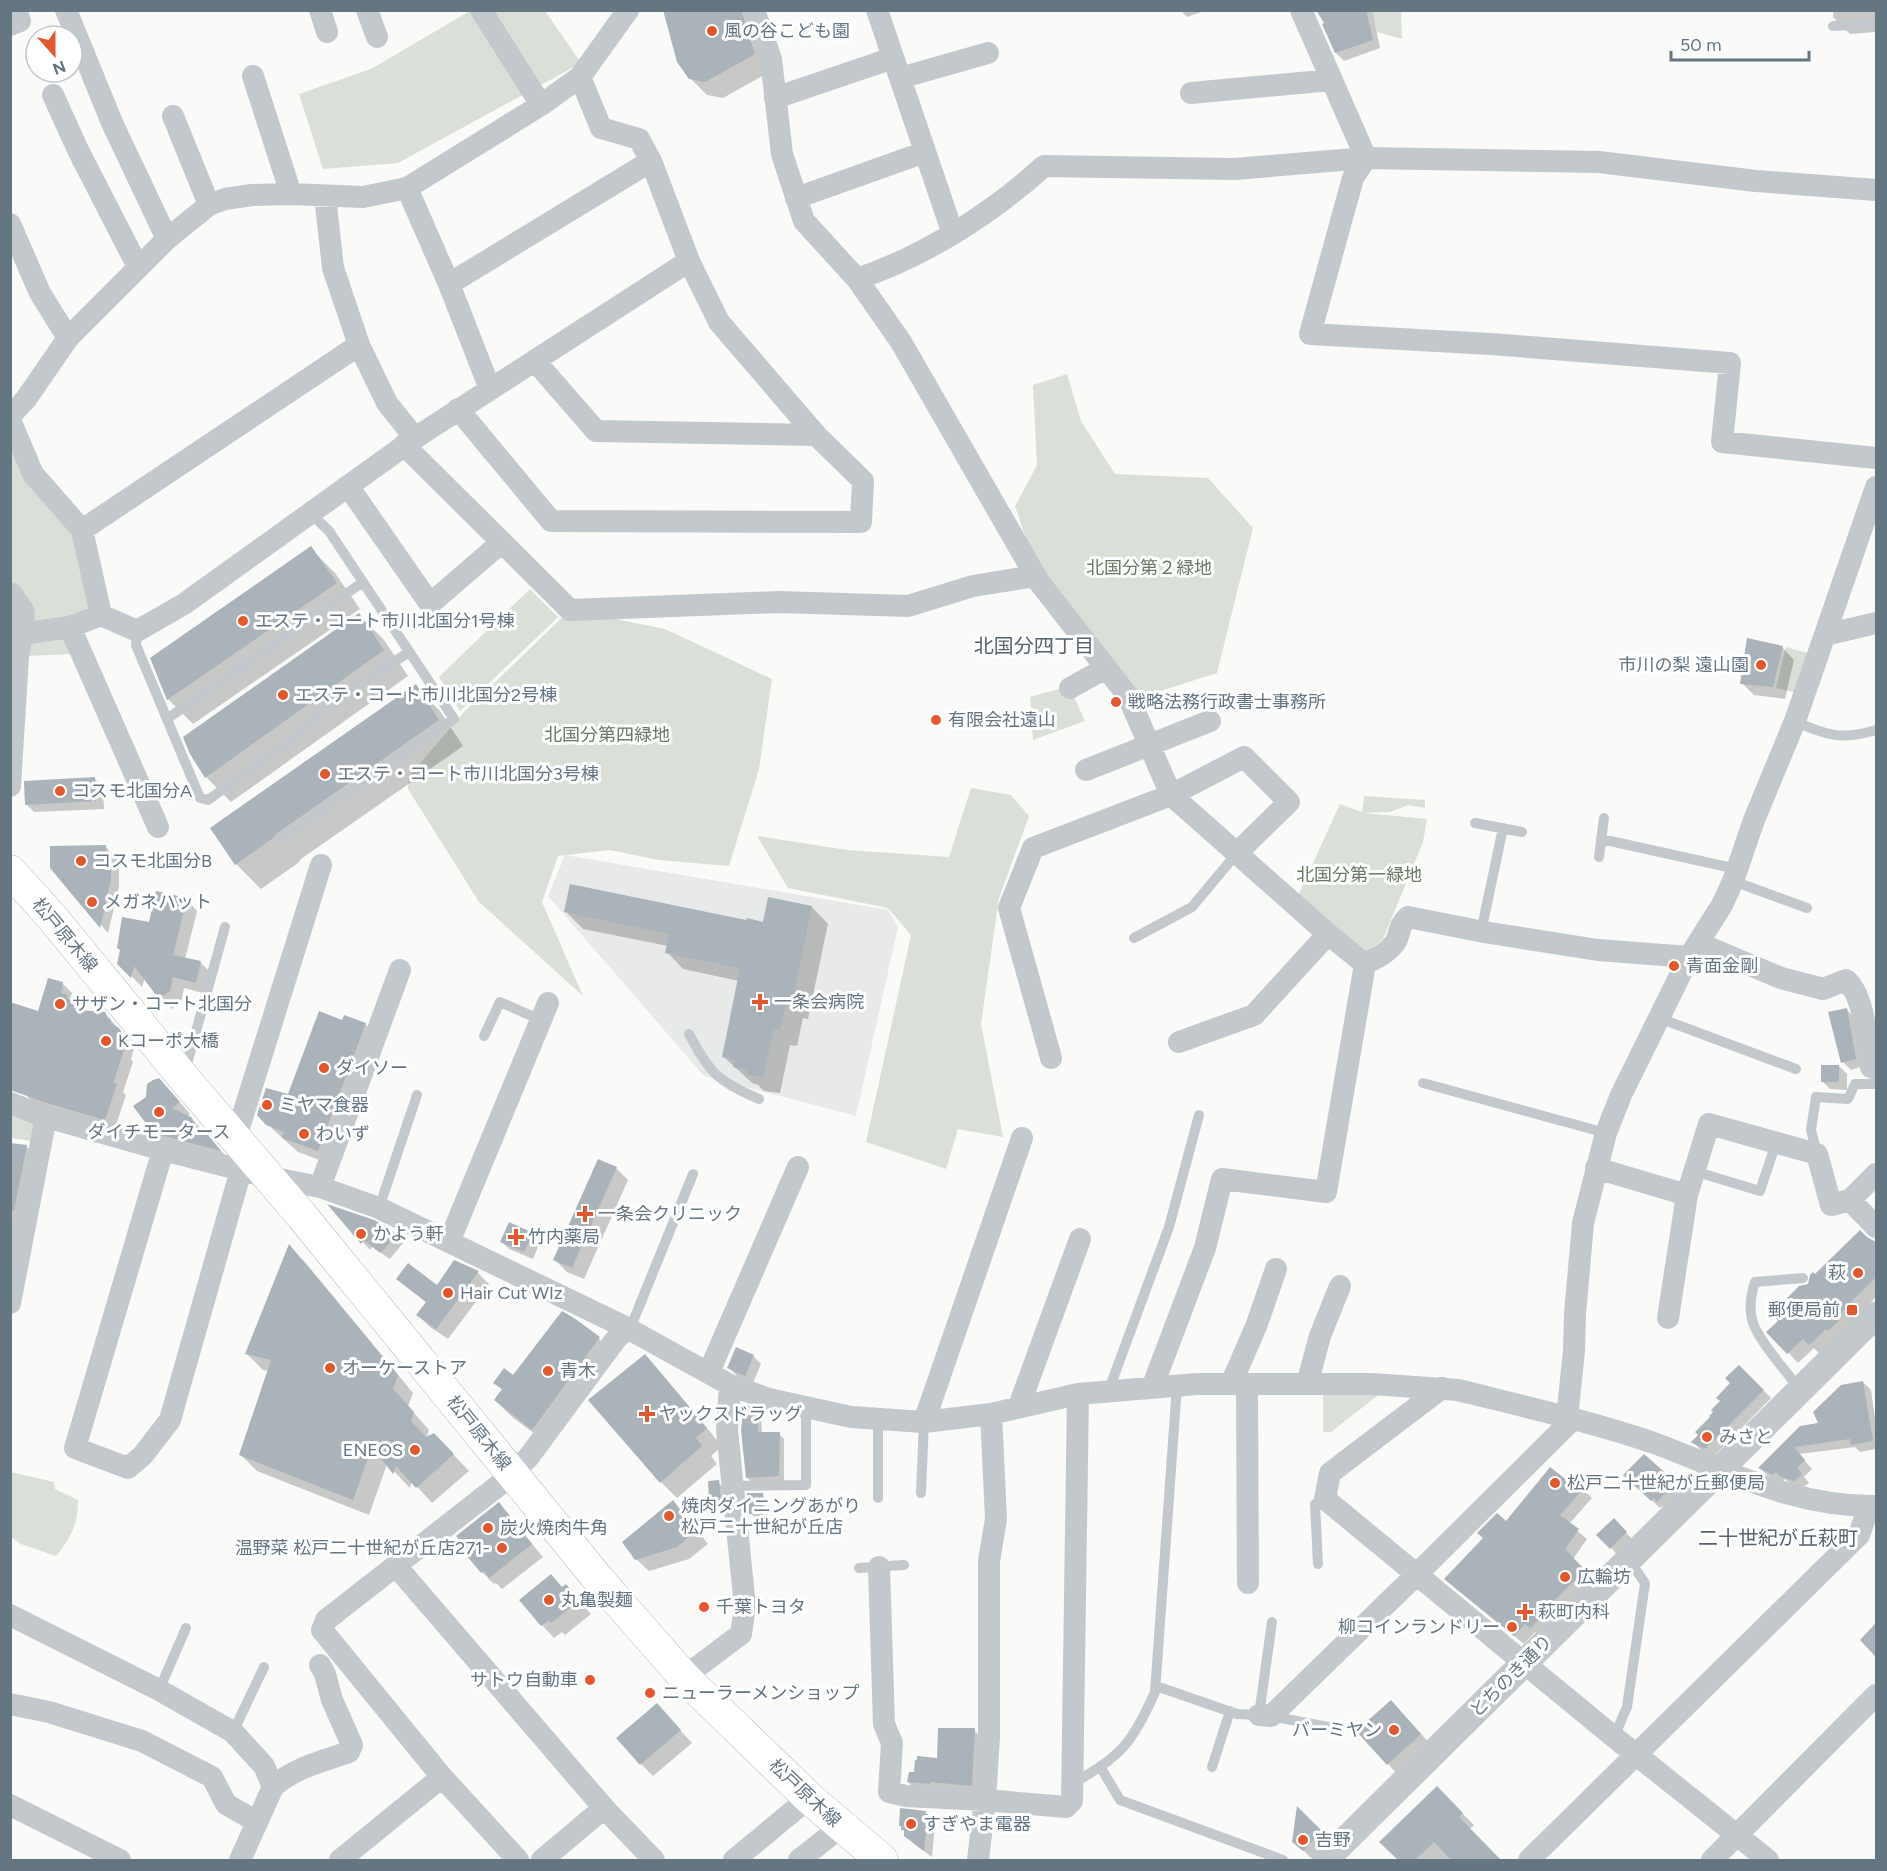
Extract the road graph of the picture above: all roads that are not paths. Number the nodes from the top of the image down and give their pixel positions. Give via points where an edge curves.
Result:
1 (16, 10) edge
2 (66, 10) edge
3 (320, 10) edge
4 (367, 10) edge
5 (481, 10) edge
6 (628, 10) edge
7 (754, 10) edge
8 (877, 10) edge
9 (1301, 10) edge
10 (1876, 24) edge
11 (10, 25) edge
12 (1833, 26) dead end
13 (327, 32) dead end
14 (377, 37) dead end
15 (988, 52) dead end
16 (896, 68) junction
17 (253, 76) dead end
18 (580, 77) junction
19 (1332, 80) junction
20 (1191, 93) dead end
21 (53, 95) dead end
22 (775, 98) junction
23 (541, 105) junction
24 (173, 116) dead end
25 (925, 153) junction
26 (1366, 158) junction
27 (651, 162) junction
28 (407, 188) junction
29 (1876, 190) edge
30 (291, 194) junction
31 (326, 196) junction
32 (796, 198) junction
33 (209, 205) junction
34 (10, 224) edge
35 (953, 234) junction
36 (167, 239) junction
37 (689, 261) junction
38 (138, 267) junction
39 (857, 279) junction
40 (449, 284) junction
41 (68, 338) junction
42 (359, 345) junction
43 (535, 361) junction
44 (490, 389) junction
45 (458, 409) junction
46 (10, 418) edge
47 (816, 435) junction
48 (410, 441) junction
49 (1876, 458) edge
50 (348, 486) junction
51 (1876, 489) edge
52 (310, 513) junction
53 (82, 530) junction
54 (502, 542) junction
55 (1035, 576) junction
56 (363, 582) junction
57 (10, 596) edge
58 (101, 615) junction
59 (1876, 623) edge
60 (70, 627) junction
61 (137, 631) junction
62 (22, 634) junction
63 (1825, 635) junction
64 (409, 652) junction
65 (1106, 668) junction
66 (1070, 688) dead end
67 (167, 719) junction
68 (1210, 721) dead end
69 (1795, 722) junction
70 (1876, 730) edge
71 (1149, 744) junction
72 (1086, 770) dead end
73 (10, 786) edge
74 (1171, 795) junction
75 (1604, 818) dead end
76 (1475, 823) dead end
77 (158, 827) dead end
78 (1503, 828) junction
79 (1522, 832) dead end
80 (1601, 839) junction
81 (280, 840) dead end
82 (1238, 853) junction
83 (1599, 857) dead end
84 (321, 865) dead end
85 (10, 871) edge
86 (1735, 875) junction
87 (1807, 908) dead end
88 (225, 927) dead end
89 (1481, 932) junction
90 (1328, 934) junction
91 (1134, 938) dead end
92 (1694, 950) junction
93 (1365, 964) junction
94 (400, 970) dead end
95 (545, 1012) joint
96 (1659, 1018) junction
97 (689, 1034) dead end
98 (484, 1036) dead end
99 (1179, 1042) dead end
100 (1051, 1058) dead end
101 (1796, 1069) dead end
102 (1876, 1069) edge
103 (183, 1077) junction
104 (1423, 1083) dead end
105 (1876, 1084) edge
106 (417, 1095) dead end
107 (759, 1100) dead end
108 (10, 1103) edge
109 (1199, 1115) dead end
110 (46, 1117) junction
111 (1606, 1133) junction
112 (236, 1137) junction
113 (1022, 1138) dead end
114 (1776, 1143) junction
115 (163, 1150) junction
116 (1816, 1154) junction
117 (798, 1167) dead end
118 (1596, 1168) junction
119 (1694, 1171) junction
120 (255, 1174) junction
121 (693, 1174) dead end
122 (1876, 1174) edge
123 (320, 1187) junction
124 (1687, 1195) junction
125 (1850, 1200) junction
126 (379, 1208) junction
127 (1876, 1227) edge
128 (1080, 1239) dead end
129 (449, 1242) junction
130 (1276, 1269) dead end
131 (1803, 1278) dead end
132 (1340, 1286) dead end
133 (10, 1304) edge
134 (1876, 1315) edge
135 (1668, 1318) dead end
136 (627, 1328) junction
137 (709, 1372) junction
138 (730, 1384) junction
139 (1239, 1384) junction
140 (1306, 1384) junction
141 (1177, 1386) junction
142 (1152, 1388) junction
143 (1442, 1388) junction
144 (1800, 1391) junction
145 (1108, 1392) junction
146 (1078, 1394) junction
147 (1019, 1406) junction
148 (806, 1407) junction
149 (991, 1413) junction
150 (1569, 1419) junction
151 (878, 1420) junction
152 (924, 1422) junction
153 (1720, 1471) junction
154 (511, 1473) junction
155 (733, 1486) junction
156 (921, 1493) dead end
157 (878, 1498) dead end
158 (1325, 1499) junction
159 (1873, 1506) edge
160 (1628, 1559) junction
161 (1318, 1564) dead end
162 (904, 1565) dead end
163 (396, 1566) junction
164 (869, 1567) joint
165 (1417, 1574) junction
166 (1248, 1583) dead end
167 (10, 1615) edge
168 (1272, 1622) dead end
169 (186, 1628) dead end
170 (1524, 1663) junction
171 (320, 1665) dead end
172 (264, 1667) dead end
173 (684, 1677) junction
174 (1156, 1686) junction
175 (159, 1690) junction
176 (1876, 1695) edge
177 (10, 1704) edge
178 (1230, 1712) junction
179 (1265, 1715) junction
180 (1328, 1727) dead end
181 (233, 1732) junction
182 (1614, 1737) junction
183 (1636, 1754) junction
184 (1212, 1767) dead end
185 (1101, 1768) junction
186 (442, 1777) junction
187 (1072, 1783) junction
188 (273, 1787) junction
189 (809, 1798) junction
190 (985, 1800) junction
191 (10, 1805) edge
192 (604, 1808) junction
193 (257, 1822) junction
194 (841, 1827) junction
195 (1738, 1835) junction
196 (120, 1860) edge
197 (240, 1860) edge
198 (340, 1860) edge
199 (518, 1860) edge
200 (542, 1860) edge
201 (654, 1860) edge
202 (734, 1860) edge
203 (799, 1860) edge
204 (882, 1860) edge
205 (978, 1860) edge
206 (1283, 1860) edge
207 (1325, 1860) edge
208 (1529, 1860) edge
209 (1712, 1860) edge
210 (1768, 1860) edge

1 - 11 street via 20,21
2 - 36 street via 113,125
3 - 13 street
4 - 14 street
5 - 23 street
6 - 18 street
7 - 22 street via 771,59
8 - 16 street
9 - 19 street
10 - 12 lane
15 - 16 street
16 - 22 street
16 - 25 street
17 - 30 street
18 - 23 street
18 - 27 street via 601,128 639,139
19 - 20 street
19 - 26 street
21 - 38 street
22 - 32 street via 782,154
23 - 28 street
24 - 33 street
25 - 32 street
25 - 35 street
26 - 29 street via 1599,162 1756,181
26 - 35 street via 1235,169 1044,166
26 - 49 street via 1353,178 1310,334 1730,363 1722,442
27 - 37 street
27 - 40 street
28 - 31 street via 363,197
28 - 40 street
30 - 31 street
30 - 33 street via 225,199
31 - 42 street via 333,268
32 - 39 street via 804,221
33 - 36 street
34 - 41 street via 40,293
35 - 39 street via 884,270
36 - 38 street
37 - 43 street
37 - 47 street via 719,322
38 - 41 street
39 - 55 street via 901,342
40 - 44 street
41 - 46 street
42 - 48 street
42 - 53 street
43 - 44 street
43 - 47 street via 597,432
44 - 45 street
45 - 47 street via 551,521 861,522 863,481
45 - 48 street
46 - 53 street via 33,474
48 - 50 street
48 - 54 street
50 - 52 street
50 - 54 street via 429,604
51 - 63 street
52 - 56 lane via 329,531
52 - 61 street via 184,604
53 - 58 street
54 - 55 street via 570,610 779,602 908,606 973,586
55 - 65 street
56 - 64 lane
56 - 67 lane
57 - 62 street via 21,612
58 - 60 street
58 - 61 street
59 - 63 street
60 - 62 street
60 - 77 street
61 - 67 lane via 136,645
62 - 73 street
63 - 69 street
64 - 67 lane via 327,706 298,735 208,800 200,798
64 - 81 lane via 454,719
65 - 66 street
65 - 71 street via 1128,696
68 - 71 street
69 - 70 lane via 1828,735
69 - 86 street
71 - 72 street
71 - 74 street
74 - 82 street
74 - 82 street via 1244,757 1289,802
74 - 100 street via 1033,848 1009,908
75 - 80 lane
76 - 78 lane
78 - 79 lane
78 - 89 lane
80 - 83 lane
80 - 86 lane
82 - 90 street
82 - 91 lane via 1192,907
84 - 112 street
85 - 103 main road, 松戸原木線
86 - 87 lane
86 - 92 street
88 - 103 lane
89 - 92 street via 1598,950
89 - 93 street via 1408,917 1400,925 1396,942
90 - 93 street
90 - 99 street via 1254,1015
92 - 96 street
92 - 102 street via 1823,989 1846,980 1852,985 1861,1009 1871,1067
93 - 142 street via 1326,1192 1222,1179 1205,1248
94 - 123 street
95 - 98 lane via 500,1002
95 - 129 street
96 - 101 lane
96 - 111 street
97 - 107 lane via 716,1076
103 - 112 main road, 松戸原木線
104 - 111 lane
105 - 116 lane via 1856,1084 1848,1099 1816,1097 1811,1130
106 - 126 lane
108 - 110 street
109 - 145 lane via 1169,1227
110 - 115 street
110 - 133 street
111 - 118 street
112 - 120 main road, 松戸原木線
113 - 152 street
114 - 116 street
114 - 119 street via 1709,1124
114 - 119 lane via 1761,1191
115 - 120 street
115 - 120 street via 75,1448 128,1468 170,1420
116 - 125 street via 1831,1205
117 - 137 street
118 - 124 street
118 - 150 street via 1582,1223
119 - 124 street
120 - 123 street
120 - 154 main road, 松戸原木線 via 407,1343
121 - 136 lane
122 - 125 street
123 - 126 street
124 - 135 street
125 - 127 street
126 - 129 street
128 - 147 street
129 - 136 street
130 - 139 street
131 - 144 lane via 1755,1282 1751,1293 1752,1320 1757,1332
132 - 140 street
134 - 144 street, とちのき通り
136 - 137 street
136 - 154 street via 528,1458
137 - 138 street
138 - 148 street via 769,1399
138 - 155 street via 727,1430
139 - 140 street
139 - 141 street
139 - 166 street
140 - 143 street
141 - 142 street
141 - 174 lane
142 - 145 street
143 - 150 street
143 - 158 street via 1330,1473
144 - 153 street, とちのき通り
145 - 146 street
146 - 147 street
146 - 187 street
147 - 149 street
148 - 151 street
148 - 155 lane via 806,1485
149 - 152 street
149 - 190 street via 996,1519 989,1561
150 - 153 street via 1651,1442
150 - 165 street
151 - 152 street
151 - 157 lane
152 - 156 lane
153 - 159 street via 1813,1501
153 - 160 street, とちのき通り
154 - 163 street
154 - 173 main road, 松戸原木線
155 - 173 street via 745,1606 741,1634
158 - 161 lane via 1315,1504
158 - 165 street
159 - 183 street via 1859,1535
160 - 170 street, とちのき通り
160 - 182 lane via 1646,1583 1627,1707
162 - 164 lane
163 - 186 street via 327,1620 322,1630
163 - 192 street
164 - 190 street via 884,1724 892,1743 889,1792
165 - 170 street
165 - 179 street
167 - 175 street
168 - 179 lane
169 - 175 lane
170 - 182 street
170 - 207 street, とちのき通り
171 - 188 street via 352,1745 349,1752 280,1779
172 - 181 lane
173 - 189 main road, 松戸原木線
174 - 178 lane
174 - 185 lane via 1142,1723 1123,1749
175 - 181 street
176 - 195 street
177 - 193 street via 142,1741 212,1777 226,1804
178 - 179 lane
178 - 184 lane
179 - 180 lane
181 - 188 street via 264,1766
182 - 183 street
183 - 195 street
183 - 208 street
185 - 187 lane
185 - 206 lane via 1120,1800
186 - 198 street
186 - 199 street
187 - 190 street via 1072,1801 1066,1808
188 - 193 street
189 - 194 main road, 松戸原木線
189 - 202 street
190 - 205 street
191 - 196 street
192 - 200 street
192 - 201 street
193 - 197 street
194 - 203 street
194 - 204 main road, 松戸原木線
195 - 209 street
195 - 210 street

